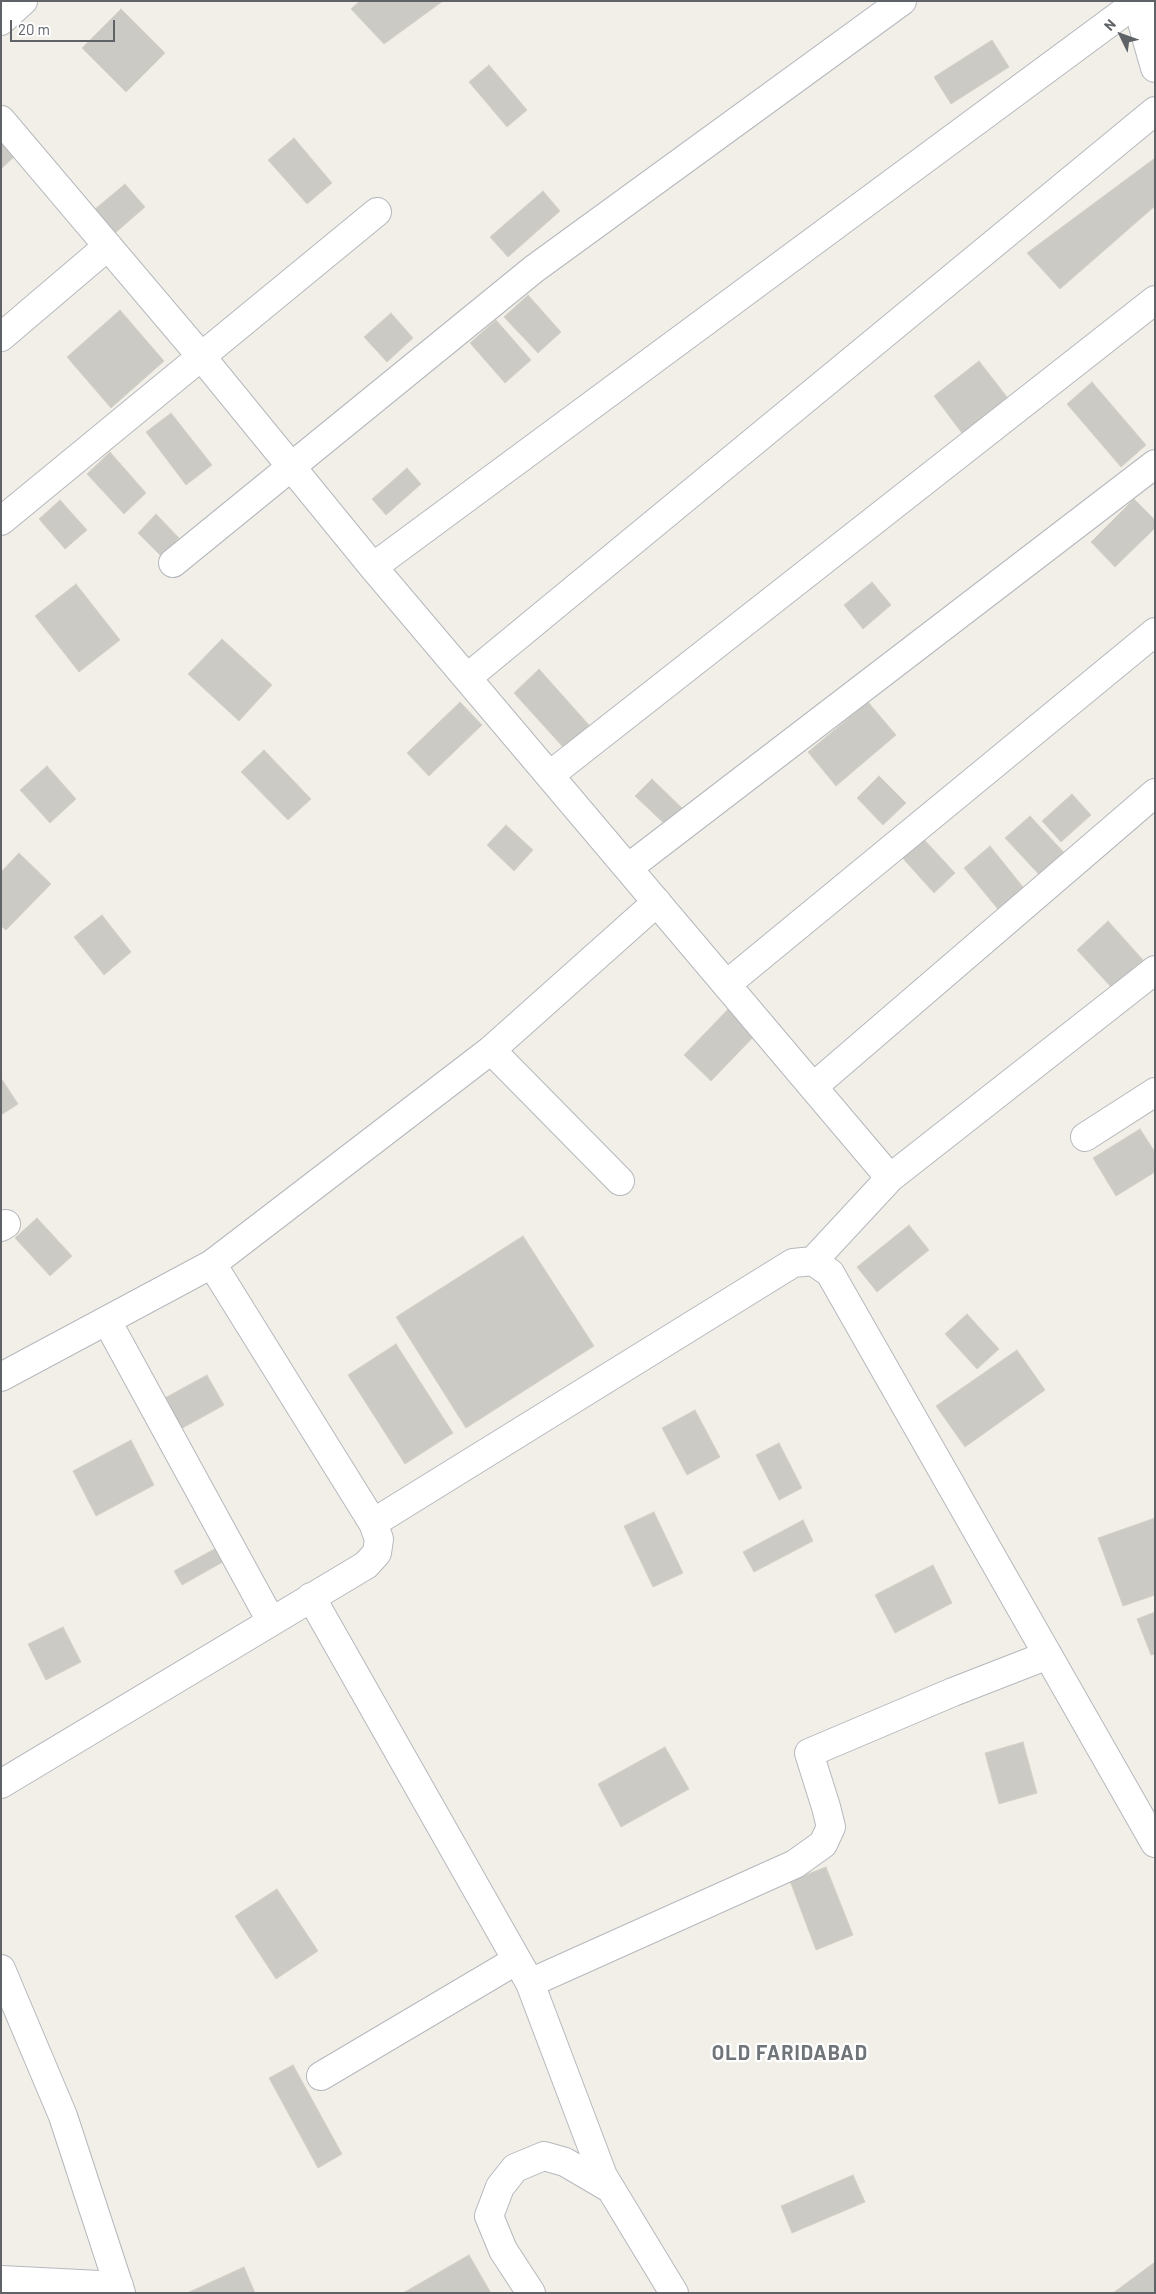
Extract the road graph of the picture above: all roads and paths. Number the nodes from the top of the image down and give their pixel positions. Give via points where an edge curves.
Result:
1 (23, 1) edge
2 (902, 1) edge
3 (1142, 6) edge
4 (1, 21) edge
5 (1155, 68) edge
6 (1155, 111) edge
7 (1, 120) edge
8 (377, 212) dead end
9 (108, 246) junction
10 (1155, 300) edge
11 (1, 337) edge
12 (200, 356) junction
13 (1155, 464) edge
14 (290, 468) junction
15 (1, 521) edge
16 (173, 563) dead end
17 (373, 567) junction
18 (1155, 632) edge
19 (468, 677) junction
20 (550, 775) junction
21 (1155, 793) edge
22 (628, 868) junction
23 (657, 902) junction
24 (1155, 970) edge
25 (726, 984) junction
26 (491, 1050) junction
27 (813, 1087) junction
28 (1155, 1092) edge
29 (1085, 1137) dead end
30 (890, 1178) junction
31 (620, 1180) dead end
32 (813, 1261) junction
33 (212, 1264) junction
34 (107, 1320) junction
35 (1, 1377) edge
36 (373, 1523) junction
37 (310, 1597) junction
38 (271, 1621) junction
39 (1048, 1655) junction
40 (1, 1784) edge
41 (1155, 1843) edge
42 (517, 1960) junction
43 (1, 1970) edge
44 (530, 1983) junction
45 (321, 2076) dead end
46 (611, 2189) junction
47 (1, 2280) edge
48 (120, 2290) edge
49 (531, 2293) edge
50 (674, 2293) edge

1 - 4 street
2 - 14 street via 534,269
3 - 5 street
3 - 17 street
6 - 19 street
7 - 9 street
8 - 12 street
9 - 11 street
9 - 12 street
10 - 20 street
12 - 14 street
12 - 15 street
13 - 22 street
14 - 16 street
14 - 17 street
17 - 19 street
18 - 25 street
19 - 20 street
20 - 22 street
21 - 27 street
22 - 23 street
23 - 25 street
23 - 26 street
24 - 30 street
25 - 27 street
26 - 31 street
26 - 33 street
27 - 30 street
28 - 29 street
30 - 32 street
32 - 36 street via 792,1263
32 - 39 street via 830,1273
33 - 34 street
33 - 36 street
34 - 35 street
34 - 38 street
36 - 37 street via 379,1538 377,1553 366,1565
37 - 38 street
37 - 42 street
38 - 40 street
39 - 41 street
39 - 44 street via 809,1753 831,1827 822,1844 795,1864
42 - 44 street
42 - 45 street
43 - 48 street via 63,2116
44 - 46 street via 603,2176
46 - 49 street via 565,2162 544,2156 515,2168 500,2187 489,2216 503,2250
46 - 50 street
47 - 48 street

